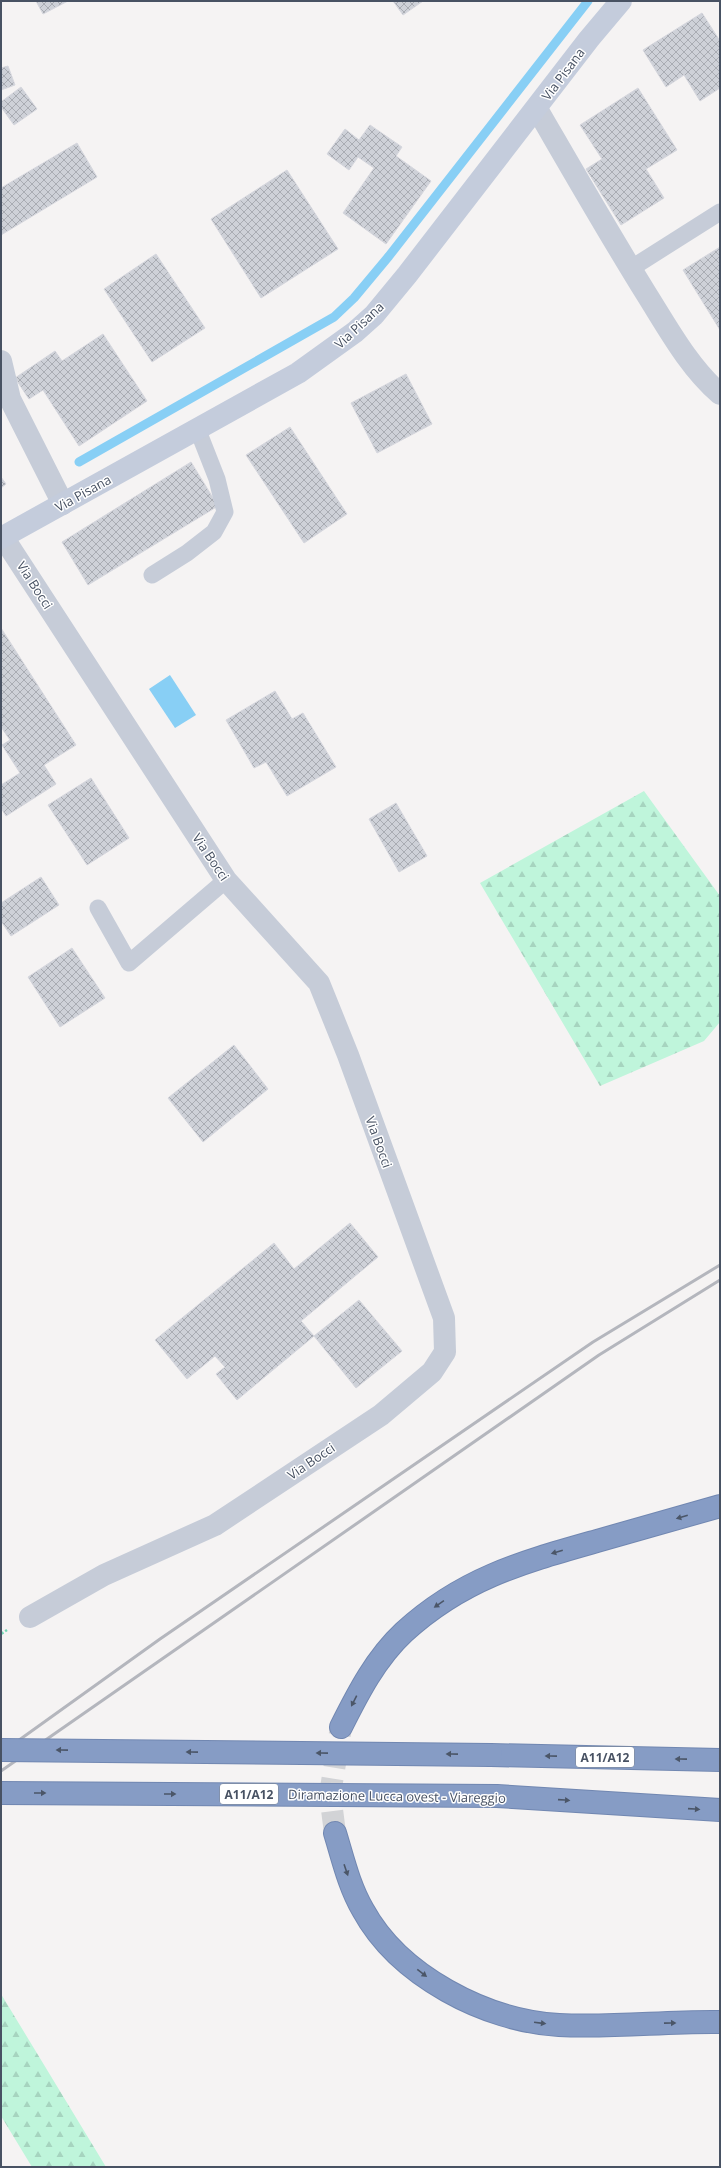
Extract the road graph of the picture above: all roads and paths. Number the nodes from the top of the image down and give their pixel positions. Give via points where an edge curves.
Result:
1 (621, 1) edge
2 (537, 109) junction
3 (720, 212) edge
4 (630, 269) junction
5 (1, 361) edge
6 (4, 388) edge
7 (720, 394) edge
8 (198, 428) junction
9 (63, 504) junction
10 (2, 537) edge
11 (152, 575) dead end
12 (226, 880) junction
13 (98, 908) dead end
14 (720, 1506) edge
15 (30, 1616) dead end
16 (341, 1727) tunnel mouth
17 (1, 1750) edge
18 (720, 1760) edge
19 (1, 1793) edge
20 (720, 1810) edge
21 (335, 1833) tunnel mouth
22 (720, 2022) edge

1 - 2 main road, Via Pisana
2 - 4 street
2 - 8 main road, Via Pisana via 407,275 360,328 298,373
3 - 4 lane
4 - 7 street via 701,378
5 - 6 street
6 - 9 street
8 - 9 main road, Via Pisana
8 - 11 lane via 217,479 225,512 214,532
9 - 10 main road, Via Pisana
10 - 12 street, Via Bocci
12 - 13 lane via 129,963
12 - 15 street, Via Bocci via 318,983 348,1055 444,1318 445,1352 432,1372 381,1415 215,1525 104,1575
14 -> 16 highway via 520,1563 472,1584 438,1604 404,1632 374,1666
18 -> 17 highway, A11/A12, bridge
19 -> 20 highway, Diramazione Lucca ovest - Viareggio / A11/A12, bridge via 497,1796
21 -> 22 highway via 352,1888 363,1911 378,1931 394,1951 433,1982 463,2000 529,2021 559,2025

